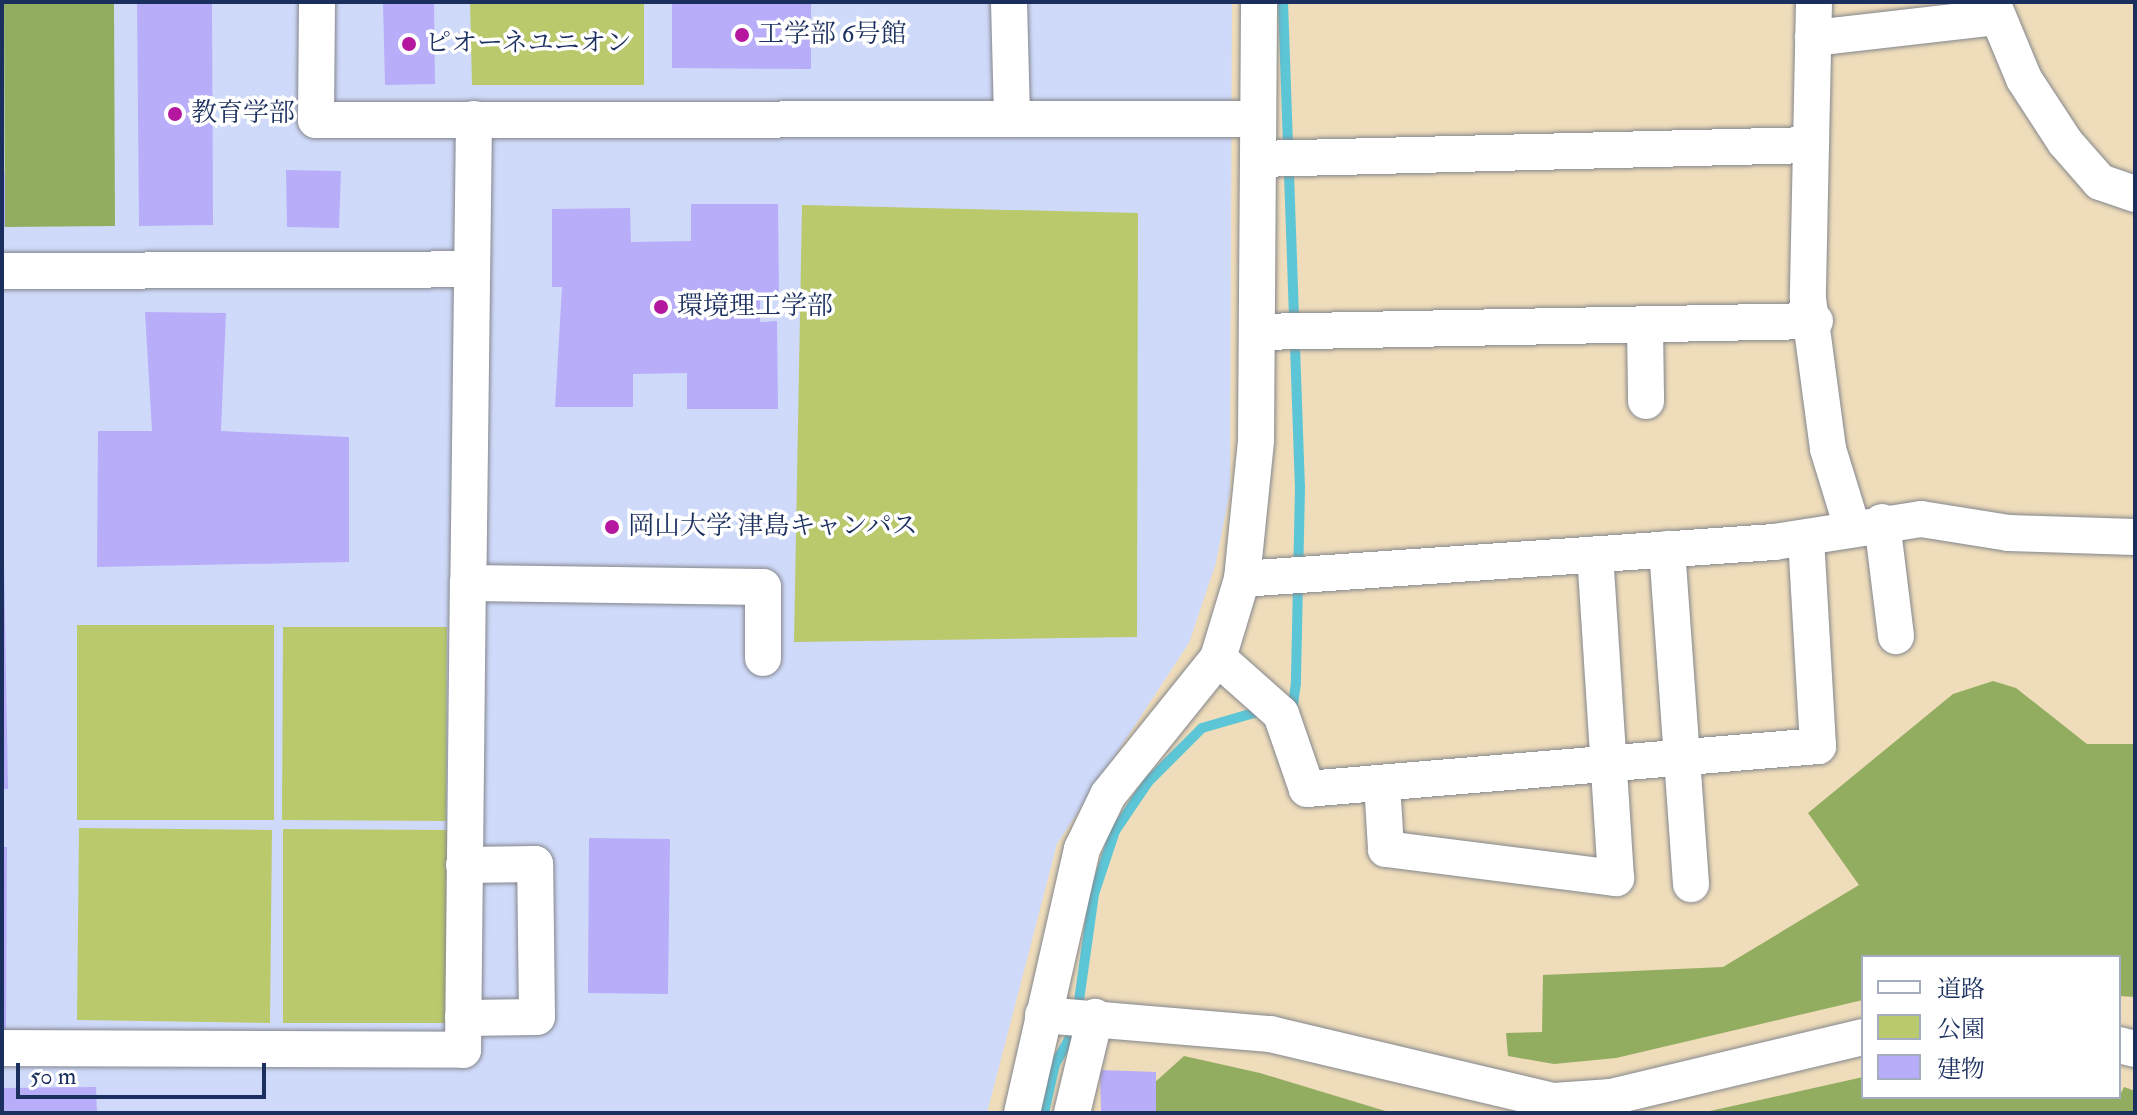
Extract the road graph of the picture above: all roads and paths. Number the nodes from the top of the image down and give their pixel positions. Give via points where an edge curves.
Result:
1 (317, 2) edge
2 (1009, 2) edge
3 (1259, 2) edge
4 (1814, 2) edge
5 (1995, 9) edge
6 (1813, 38) junction
7 (474, 119) junction
8 (1012, 119) junction
9 (1258, 119) junction
10 (1811, 145) junction
11 (1278, 158) junction
12 (2135, 194) edge
13 (471, 269) junction
14 (2, 271) edge
15 (1815, 321) junction
16 (1645, 325) junction
17 (1281, 332) junction
18 (1646, 401) dead end
19 (1867, 525) junction
20 (2135, 537) edge
21 (1806, 539) junction
22 (1667, 549) junction
23 (1595, 555) junction
24 (1242, 579) junction
25 (468, 583) junction
26 (1896, 636) dead end
27 (763, 658) dead end
28 (1218, 658) junction
29 (1682, 758) junction
30 (1612, 763) junction
31 (1382, 783) junction
32 (464, 865) junction
33 (1691, 884) dead end
34 (1074, 1016) junction
35 (463, 1018) junction
36 (1861, 1037) edge
37 (2, 1048) edge
38 (1022, 1113) edge
39 (1072, 1113) edge

1 - 7 street via 316,120
2 - 8 street
3 - 9 street
4 - 6 street
5 - 6 street
5 - 12 street via 2024,79 2065,142 2100,182
6 - 10 street
7 - 8 street
7 - 13 street
8 - 9 street
9 - 11 street
10 - 11 street
10 - 15 street via 1808,299
11 - 17 street
13 - 14 street
13 - 25 street
15 - 16 street
15 - 19 street via 1828,449
16 - 17 street
16 - 18 street
17 - 24 street
19 - 20 street via 1921,519 2009,533
19 - 21 street
19 - 26 street
21 - 22 street
21 - 29 street via 1818,746
22 - 23 street
22 - 29 street
23 - 24 street
23 - 30 street
24 - 28 street
25 - 27 street via 763,587
25 - 32 street
28 - 31 street via 1273,708 1307,789
28 - 34 street via 1108,795 1082,849
29 - 30 street
29 - 33 street
30 - 31 street
30 - 31 street via 1616,878 1386,849
32 - 35 street
32 - 35 street via 535,864 537,1017
34 - 36 street via 1270,1034 1554,1101 1611,1097
34 - 38 street
34 - 39 street
35 - 37 street via 463,1050

